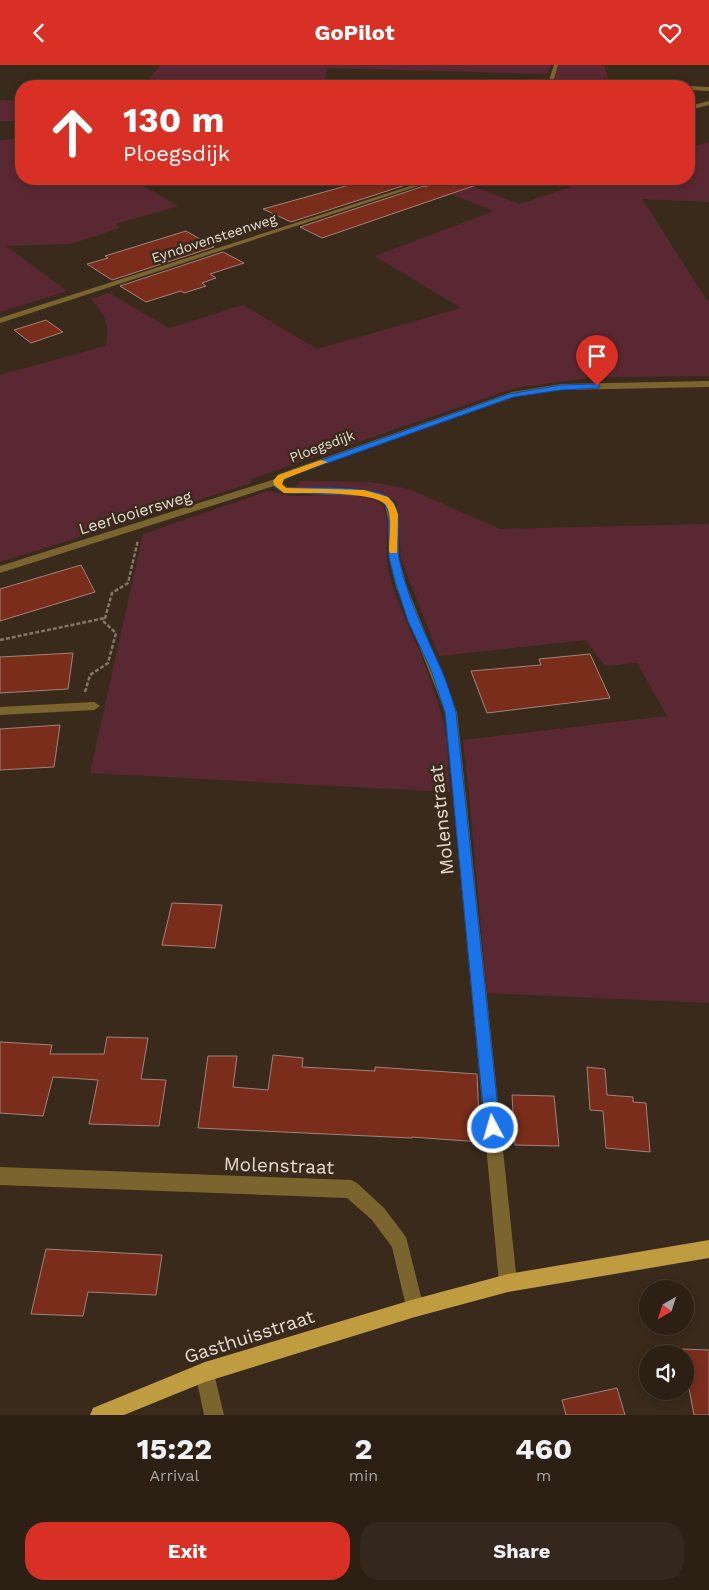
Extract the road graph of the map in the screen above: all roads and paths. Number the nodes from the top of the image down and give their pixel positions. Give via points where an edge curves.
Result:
1 (556, 65) edge
2 (551, 80) edge
3 (695, 88) edge
4 (709, 89) edge
5 (709, 103) edge
6 (695, 106) edge
7 (419, 185) edge
8 (0, 321) edge
9 (709, 384) edge
10 (278, 481) junction
11 (142, 526) junction
12 (0, 570) edge
13 (105, 619) junction
14 (0, 640) edge
15 (88, 706) joint
16 (0, 711) edge
17 (450, 712) joint
18 (0, 1176) edge
19 (709, 1249) edge
20 (508, 1283) junction
21 (415, 1308) junction
22 (205, 1372) junction
23 (100, 1415) edge
24 (214, 1415) edge

1 - 2 street
3 - 4 street
5 - 6 street
7 - 8 street, Eyndovensteenweg
9 - 10 street, Ploegsdijk via 561,387 512,395 290,473
10 - 11 street, Leerlooiersweg
10 - 17 street, Ploegsdijk via 284,490 364,492 390,504 394,557 400,581
11 - 12 street, Leerlooiersweg
11 - 13 path via 128,583 112,593
13 - 14 path
13 - 15 path via 104,622 116,633 108,663 90,675
15 - 16 street
17 - 20 street, Molenstraat
18 - 21 street, Molenstraat via 351,1189 378,1214 400,1243
19 - 20 main road
20 - 21 main road
21 - 22 main road, Gasthuisstraat
22 - 23 main road, Gasthuisstraat
22 - 24 street

